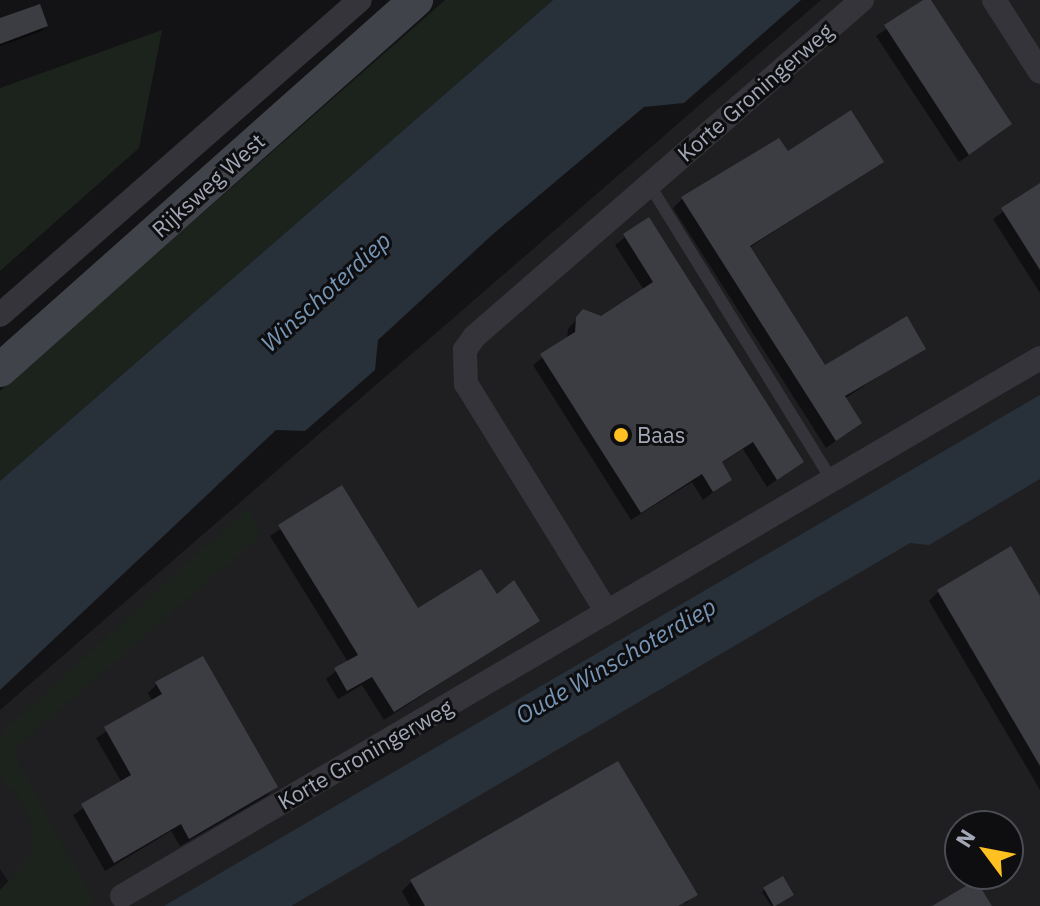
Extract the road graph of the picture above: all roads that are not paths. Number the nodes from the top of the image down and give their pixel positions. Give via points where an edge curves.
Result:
1 (360, 0) edge
2 (416, 0) edge
3 (862, 0) edge
4 (994, 0) edge
5 (1040, 72) edge
6 (649, 184) junction
7 (0, 315) edge
8 (1040, 358) edge
9 (0, 370) edge
10 (832, 480) junction
11 (607, 612) junction
12 (122, 896) dead end

1 - 7 street, Rijksweg West
2 - 9 main road, Rijksweg West
3 - 6 street, Korte Groningerweg
4 - 5 street
6 - 10 lane
6 - 11 street, Korte Groningerweg via 474,337 463,366 466,384
8 - 10 street, Korte Groningerweg
10 - 11 street, Korte Groningerweg
11 - 12 street, Korte Groningerweg

